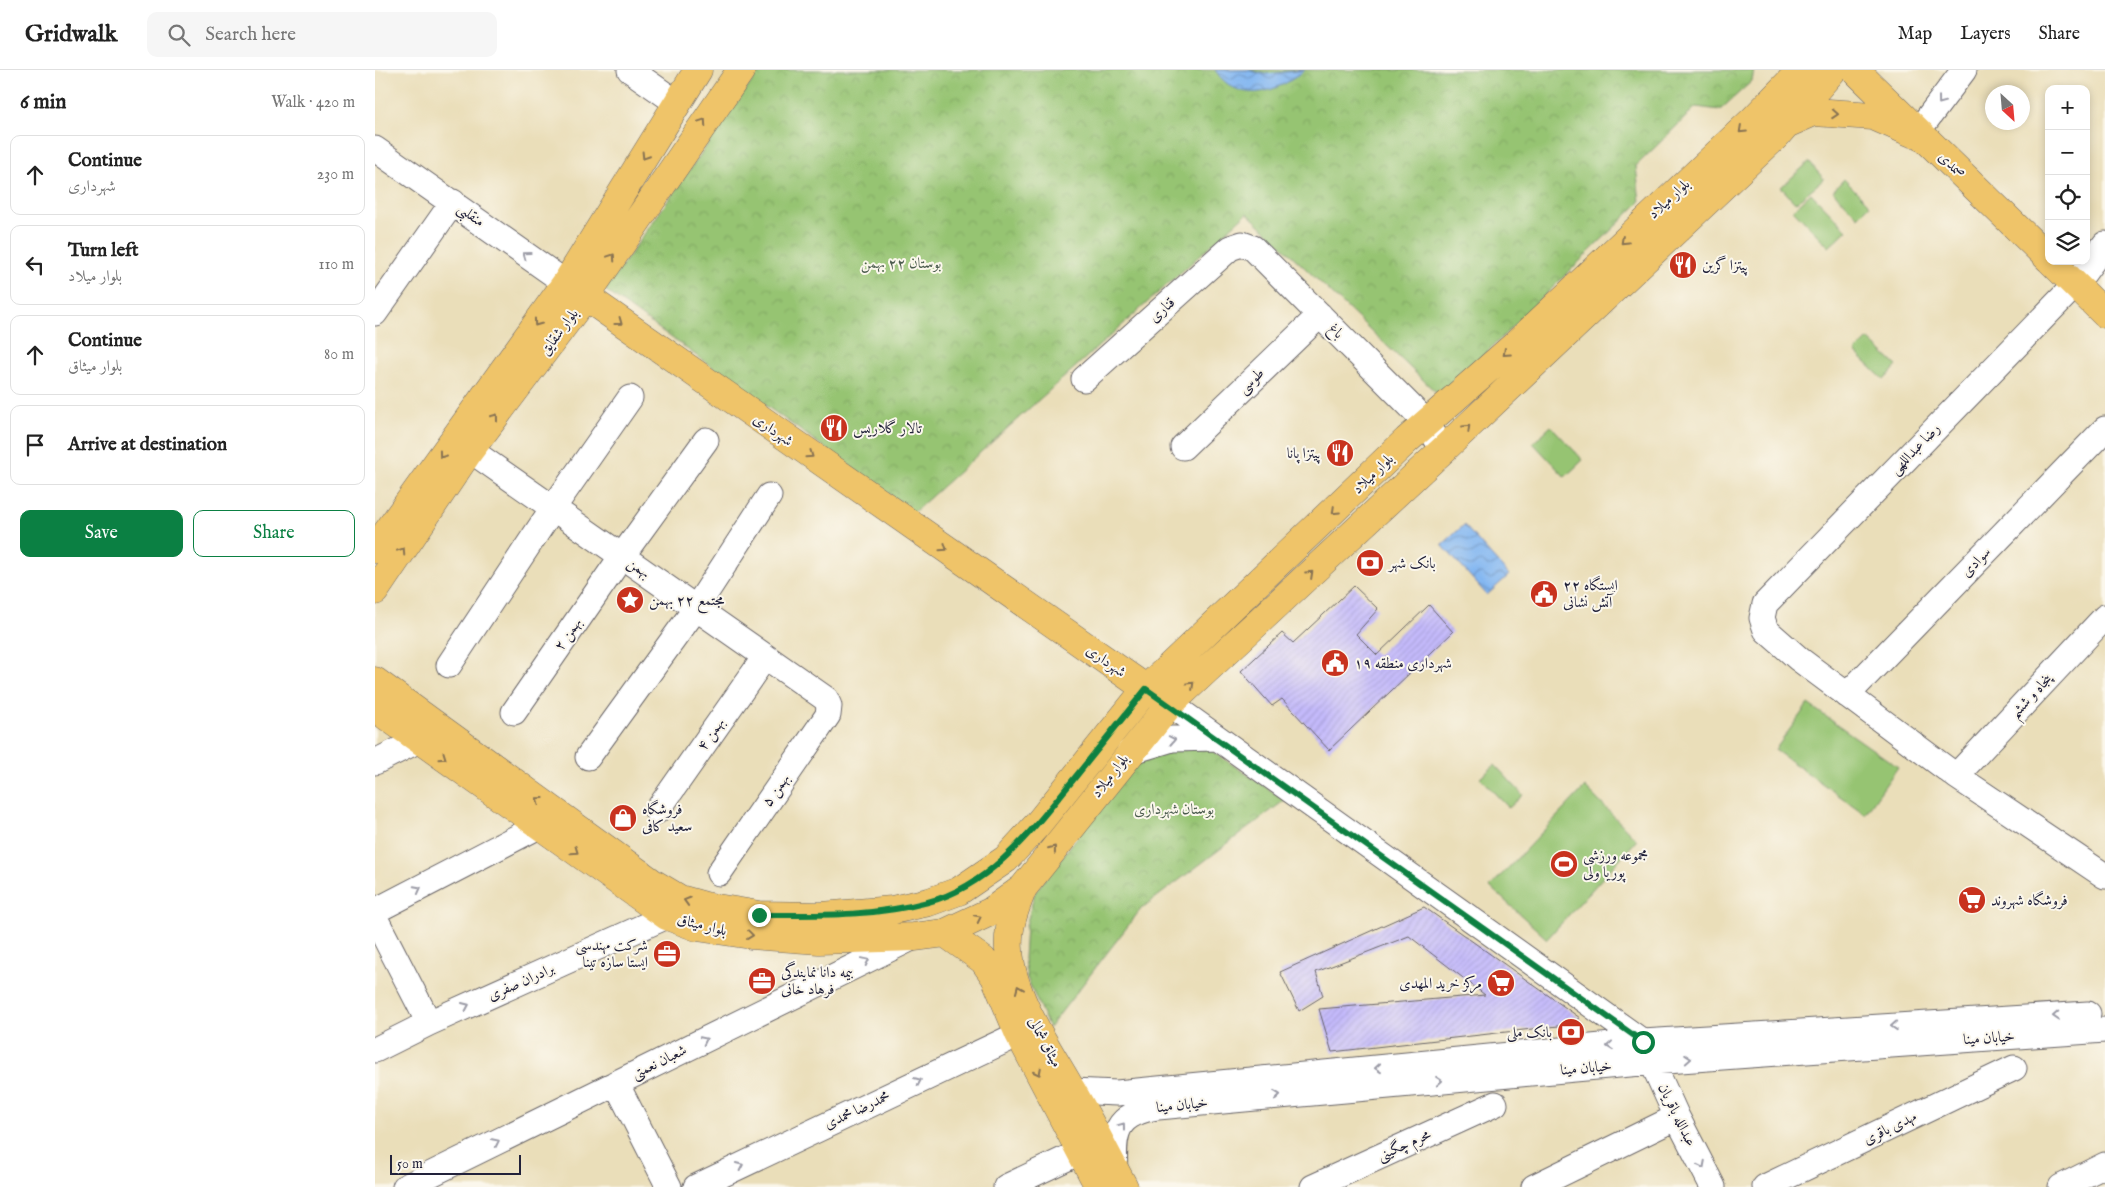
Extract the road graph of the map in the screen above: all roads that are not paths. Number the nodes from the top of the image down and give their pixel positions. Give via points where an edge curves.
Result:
1 (630, 70) edge
2 (698, 70) edge
3 (1770, 70) edge
4 (1801, 70) edge
5 (1833, 70) edge
6 (1855, 70) edge
7 (1964, 70) edge
8 (735, 74) edge
9 (1773, 99) junction
10 (677, 103) junction
11 (1789, 123) junction
12 (1921, 134) junction
13 (375, 149) edge
14 (453, 202) junction
15 (1242, 244) joint
16 (2105, 244) edge
17 (2045, 255) edge
18 (2055, 265) edge
19 (2075, 284) junction
20 (575, 290) junction
21 (1568, 312) junction
22 (375, 314) edge
23 (2105, 314) edge
24 (1320, 315) junction
25 (1084, 380) dead end
26 (630, 398) dead end
27 (1427, 423) junction
28 (2105, 429) edge
29 (706, 440) dead end
30 (1183, 447) dead end
31 (470, 450) junction
32 (1443, 450) junction
33 (769, 496) dead end
34 (553, 508) junction
35 (375, 549) edge
36 (622, 556) junction
37 (375, 591) edge
38 (696, 608) junction
39 (2105, 617) edge
40 (765, 656) junction
41 (449, 665) dead end
42 (375, 666) edge
43 (1146, 689) junction
44 (379, 693) edge
45 (1847, 695) junction
46 (1169, 704) junction
47 (829, 706) joint
48 (514, 712) dead end
49 (1216, 738) junction
50 (419, 740) junction
51 (1129, 752) junction
52 (588, 757) dead end
53 (375, 762) edge
54 (1956, 776) junction
55 (657, 811) dead end
56 (539, 826) junction
57 (719, 873) dead end
58 (2105, 876) edge
59 (1023, 888) junction
60 (959, 891) joint
61 (375, 911) edge
62 (667, 916) junction
63 (375, 918) edge
64 (945, 933) junction
65 (914, 937) junction
66 (2105, 1014) edge
67 (429, 1023) junction
68 (2105, 1030) edge
69 (1019, 1034) junction
70 (375, 1050) edge
71 (1648, 1052) junction
72 (2014, 1068) dead end
73 (616, 1084) junction
74 (1063, 1095) junction
75 (1495, 1104) dead end
76 (1677, 1117) junction
77 (1080, 1152) junction
78 (2105, 1165) edge
79 (1113, 1182) edge
80 (405, 1187) edge
81 (669, 1187) edge
82 (696, 1187) edge
83 (1006, 1187) edge
84 (1313, 1187) edge
85 (1535, 1187) edge
86 (1713, 1187) edge
87 (1765, 1187) edge
88 (2061, 1187) edge

1 - 10 street
2 - 10 main road, بلوار شقایق
3 - 9 main road
4 - 9 main road, بلوار میلاد
5 - 11 main road, بلوار میلاد
6 - 12 main road, صمدی
7 -> 12 street
20 -> 8 main road, بلوار شقایق
9 -> 21 main road, بلوار میلاد
10 -> 20 main road, بلوار شقایق
11 -> 12 main road via 1815,112 1873,116
11 - 21 main road, بلوار میلاد
12 - 17 main road, صمدی
13 - 14 street, منقلبی
20 -> 14 street, منقلبی
14 - 22 street
15 - 24 street, باغ via 1253,248
15 - 25 street, قناری via 1230,248
16 - 19 street, رضا عبداللهی
18 - 19 main road, صمدی
19 - 23 main road, صمدی
19 - 45 street, رضا عبداللهی via 1765,604 1762,618 1766,630
31 -> 20 main road, بلوار شقایق
20 -> 35 main road, بلوار شقایق
20 -> 43 main road, شهرداری
21 -> 27 main road, بلوار میلاد
32 -> 21 main road, بلوار میلاد
24 - 27 street, باغ
24 - 30 street, طوسی
26 - 34 street
27 - 32 street, باغ
27 -> 43 main road, بلوار میلاد
28 - 45 street, سوادی
29 - 36 street, بهمن ۲
31 - 34 street, بهمن
37 -> 31 main road, بلوار شقایق
46 -> 32 main road, بلوار میلاد
33 - 38 street
34 - 36 street, بهمن
34 - 41 street
36 - 38 street, بهمن
36 - 48 street, بهمن ۲
38 - 40 street, بهمن
38 - 52 street
39 - 54 street, پنجاه و ششم
40 - 47 street, بهمن via 826,699
40 - 55 street, بهمن ۴
42 - 44 main road
43 - 46 main road, شهرداری
43 - 60 main road, بلوار میلاد via 1006,859
44 - 50 main road, بلوار میثاق
60 -> 44 main road, بلوار میثاق via 929,902 891,910 822,916 759,915 680,899
45 - 54 street
46 - 49 street, شهرداری
46 - 51 main road, بلوار میلاد
47 - 57 street, بهمن ۵ via 828,716
51 -> 49 street via 1171,739
49 - 71 street, شهرداری
50 - 53 street
50 -> 56 main road, بلوار میثاق
59 -> 51 main road, بلوار میلاد
54 - 58 street
61 -> 56 street
56 -> 62 main road, بلوار میثاق
64 -> 59 main road, بلوار میثاق via 990,912
74 -> 59 main road, میثاق شمالی via 1013,975 1009,950 1011,920
62 -> 65 main road, بلوار میثاق via 697,927 751,935 819,940
67 -> 62 street, برادران صفری
63 - 67 street
64 - 65 main road, بلوار میثاق
64 - 69 main road, میثاق شمالی via 983,960 995,977
73 -> 65 street, شعبان نعمتی
66 -> 71 street, خیابان مینا
67 - 70 street, برادران صفری
71 -> 68 street, خیابان مینا
69 -> 74 main road, میثاق شمالی
82 -> 69 street, محمدرضا محمدی
71 -> 74 street, خیابان مینا
71 - 76 street, عبدالله باقریان
79 -> 71 street, خیابان مینا via 1114,1141 1119,1126 1143,1109
72 - 87 street, مهدی باقری
80 -> 73 street, شعبان نعمتی
73 - 81 street
74 - 77 main road, میثاق شمالی
74 - 79 main road, میثاق شمالی
75 - 84 street, محرم چگینی
76 - 85 street
76 -> 86 street, عبدالله باقریان
77 - 79 main road, میثاق شمالی
77 - 83 street
78 - 88 street

